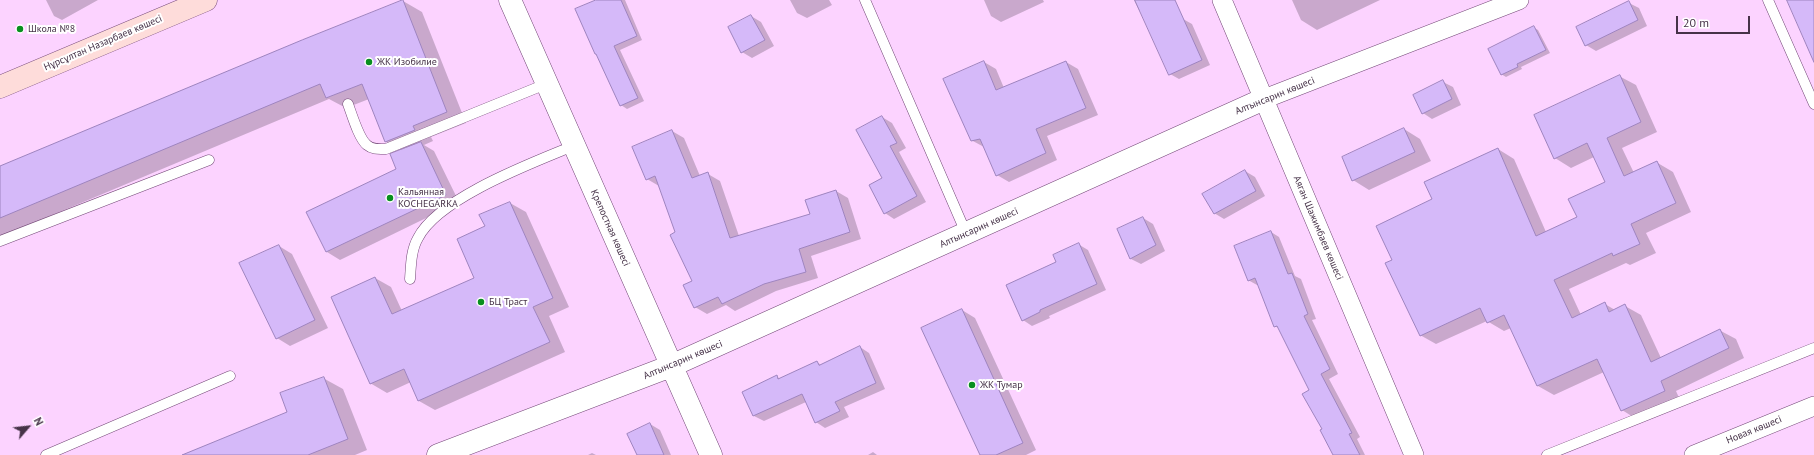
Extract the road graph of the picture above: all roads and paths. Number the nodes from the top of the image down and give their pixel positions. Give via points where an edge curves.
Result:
1 (206, 0) edge
2 (510, 0) edge
3 (865, 0) edge
4 (1222, 0) edge
5 (1519, 0) edge
6 (1768, 0) edge
7 (546, 84) junction
8 (0, 87) edge
9 (1264, 99) junction
10 (348, 104) dead end
11 (1814, 104) edge
12 (573, 146) junction
13 (208, 160) dead end
14 (966, 233) junction
15 (0, 240) edge
16 (410, 279) dead end
17 (1814, 348) edge
18 (672, 366) junction
19 (230, 376) dead end
20 (1814, 406) edge
21 (46, 455) edge
22 (438, 455) edge
23 (711, 455) edge
24 (1414, 455) edge
25 (1547, 455) edge
26 (1694, 455) edge

1 - 8 main road, Нұрсұлтан Назарбаев көшесі
2 - 7 street, Крепостная көшесі
3 - 14 lane
4 - 9 street, Аяган Шажимбаев көшесі
5 - 9 street, Алтынсарин көшесі
6 - 11 lane
7 - 10 lane via 386,149 375,149 366,145
7 - 12 street, Крепостная көшесі
9 - 14 street, Алтынсарин көшесі
9 - 24 street, Аяган Шажимбаев көшесі
12 - 16 lane via 513,171 459,200 436,216 417,238
12 - 18 street, Крепостная көшесі
13 - 15 lane
14 - 18 street, Алтынсарин көшесі
17 - 25 lane
18 - 22 street, Алтынсарин көшесі
18 - 23 street, Крепостная көшесі
19 - 21 lane
20 - 26 street, Новая көшесі

